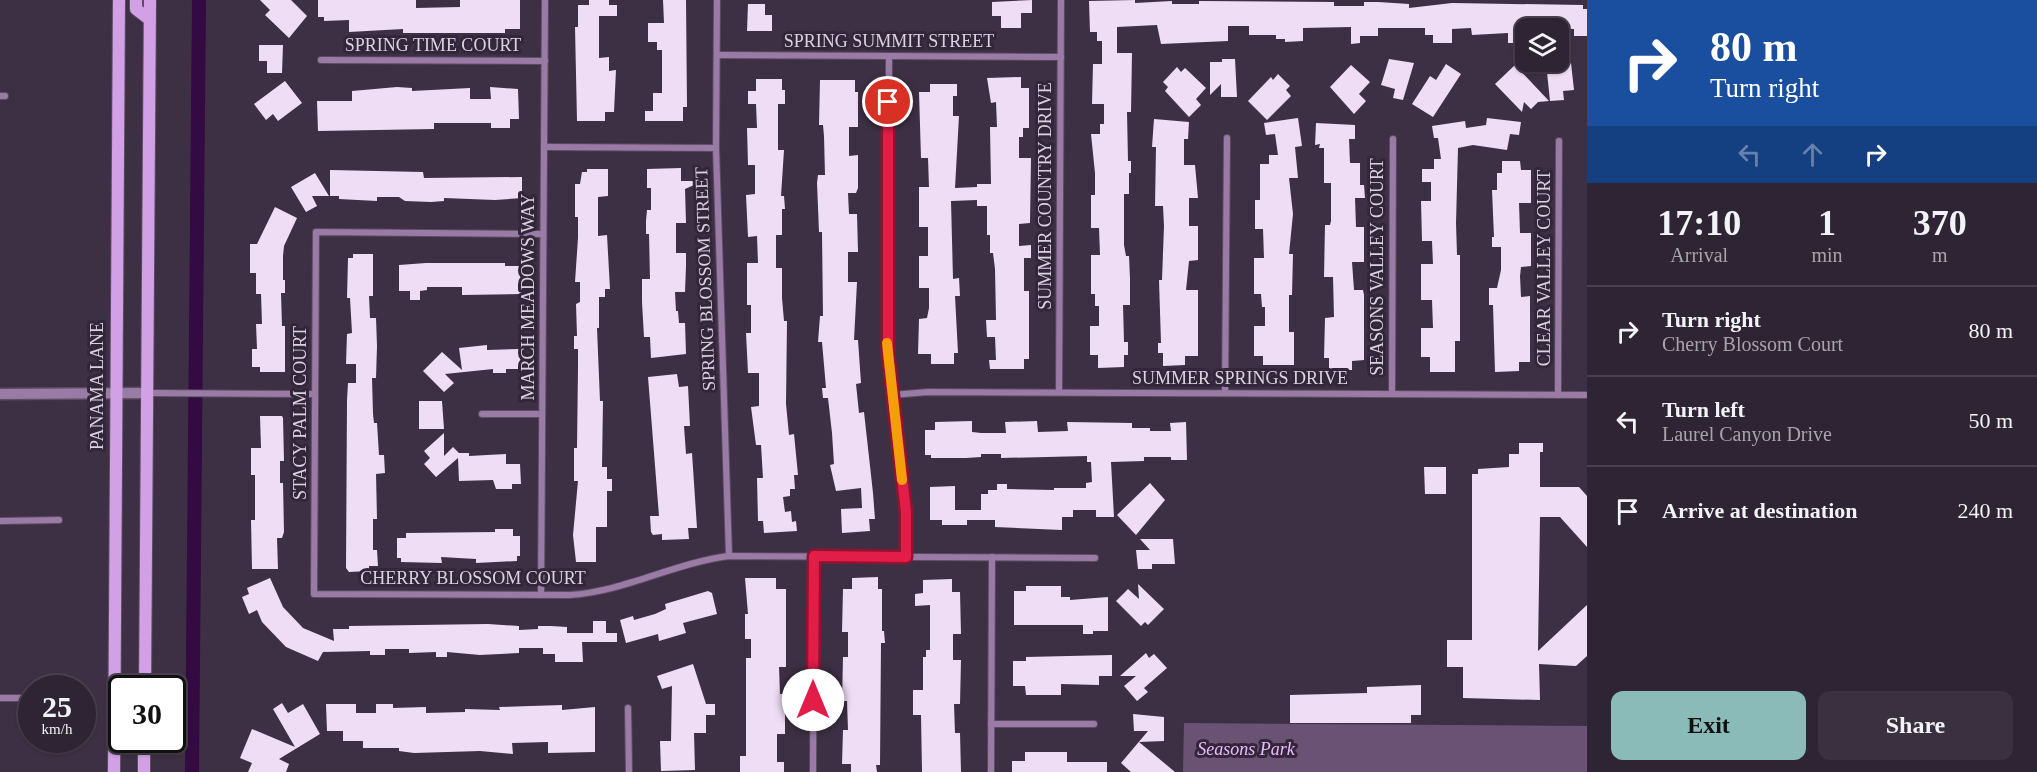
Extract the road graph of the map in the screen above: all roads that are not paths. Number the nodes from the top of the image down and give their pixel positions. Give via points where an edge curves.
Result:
1 (119, 0) edge
2 (136, 0) edge
3 (150, 0) edge
4 (545, 0) edge
5 (717, 0) edge
6 (1061, 0) edge
7 (149, 19) junction
8 (717, 55) junction
9 (889, 56) junction
10 (1061, 57) junction
11 (321, 60) dead end
12 (544, 61) junction
13 (1227, 138) dead end
14 (1393, 140) dead end
15 (1559, 141) dead end
16 (544, 147) junction
17 (716, 148) junction
18 (543, 234) junction
19 (1059, 392) junction
20 (115, 393) junction
21 (146, 393) junction
22 (1225, 393) junction
23 (0, 394) edge
24 (315, 394) junction
25 (1392, 394) junction
26 (892, 395) junction
27 (1558, 395) junction
28 (1587, 395) edge
29 (482, 414) dead end
30 (542, 414) junction
31 (59, 520) dead end
32 (0, 521) edge
33 (729, 556) junction
34 (814, 556) junction
35 (906, 557) junction
36 (992, 557) junction
37 (1095, 558) dead end
38 (314, 594) joint
39 (541, 595) junction
40 (145, 675) edge
41 (0, 698) edge
42 (18, 698) edge
43 (628, 708) dead end
44 (991, 724) junction
45 (1094, 724) dead end
46 (144, 753) edge
47 (114, 772) edge
48 (144, 772) edge
49 (629, 772) edge
50 (813, 772) edge
51 (991, 772) edge

1 - 20 main road, PANAMA LANE
2 - 7 main road via 136,9
3 - 7 main road
4 - 12 street, MARCH MEADOWS WAY
5 - 8 street, SPRING BLOSSOM STREET
6 - 10 street, SUMMER COUNTRY DRIVE
7 - 21 main road
8 - 9 street, SPRING SUMMIT STREET
8 - 17 street, SPRING BLOSSOM STREET
9 - 10 street, SPRING SUMMIT STREET
9 - 26 street via 887,333
10 - 19 street, SUMMER COUNTRY DRIVE
11 - 12 street, SPRING TIME COURT
12 - 16 street, MARCH MEADOWS WAY
13 - 22 street
14 - 25 street, SEASONS VALLEY COURT
15 - 27 street, CLEAR VALLEY COURT
16 - 17 street
16 - 18 street, MARCH MEADOWS WAY
17 - 33 street, SPRING BLOSSOM STREET
18 - 24 street, STACY PALM COURT via 316,232
18 - 30 street, MARCH MEADOWS WAY
19 - 22 street, SUMMER SPRINGS DRIVE
19 - 26 street, SUMMER SPRINGS DRIVE
20 - 21 street
20 - 23 street
20 - 47 main road, PANAMA LANE
21 - 24 street
21 - 40 main road
22 - 25 street, SUMMER SPRINGS DRIVE
24 - 38 street, STACY PALM COURT
25 - 27 street, SUMMER SPRINGS DRIVE
26 - 35 street via 906,512
27 - 28 street, SUMMER SPRINGS DRIVE
29 - 30 street
30 - 39 street, MARCH MEADOWS WAY
31 - 32 street
33 - 34 street, CHERRY BLOSSOM COURT
33 - 39 street, CHERRY BLOSSOM COURT via 600,593
34 - 35 street, CHERRY BLOSSOM COURT
34 - 50 street
35 - 36 street, CHERRY BLOSSOM COURT
36 - 37 street, CHERRY BLOSSOM COURT
36 - 44 street
38 - 39 street, CHERRY BLOSSOM COURT
41 - 42 street
43 - 49 street
44 - 45 street
44 - 51 street
46 - 48 main road

